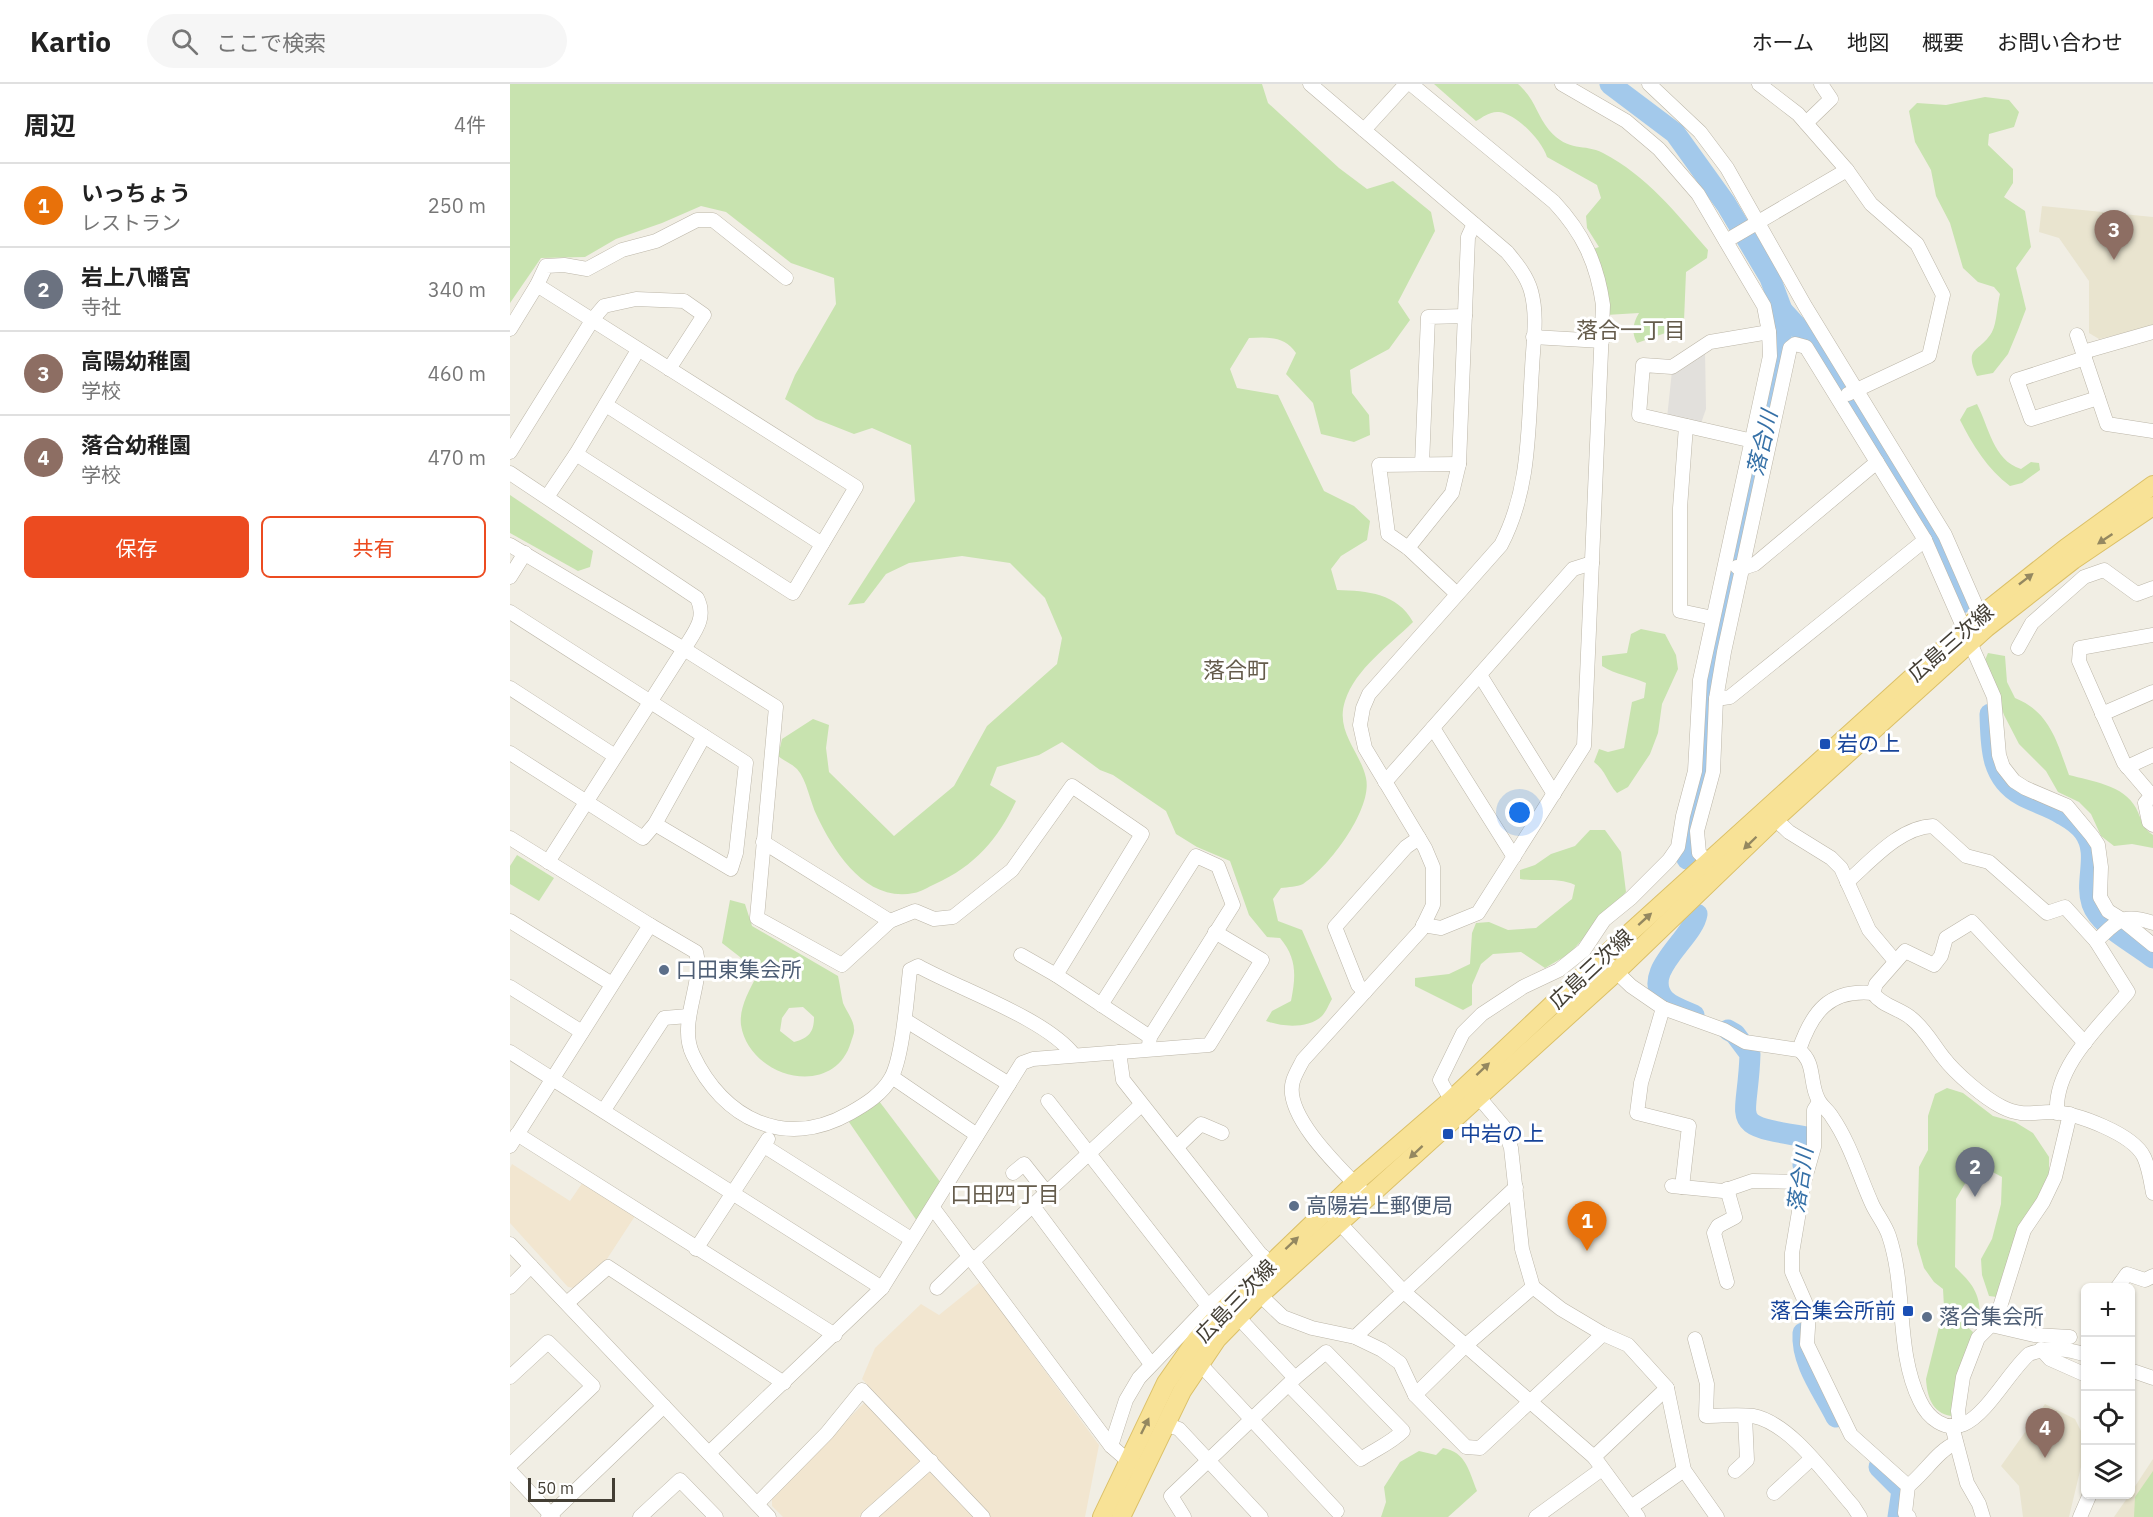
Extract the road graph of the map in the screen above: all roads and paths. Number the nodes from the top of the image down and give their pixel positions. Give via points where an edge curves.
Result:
1 (1310, 84) edge
2 (1406, 84) edge
3 (1411, 84) edge
4 (1562, 84) edge
5 (1649, 84) edge
6 (1759, 84) edge
7 (1821, 84) edge
8 (1806, 123) junction
9 (1364, 130) junction
10 (1847, 170) junction
11 (1474, 224) junction
12 (1755, 224) junction
13 (1729, 239) junction
14 (786, 278) dead end
15 (537, 285) junction
16 (1465, 316) junction
17 (593, 319) junction
18 (510, 328) edge
19 (1769, 332) junction
20 (2153, 332) edge
21 (2077, 335) dead end
22 (1533, 337) junction
23 (1602, 341) junction
24 (638, 350) junction
25 (2084, 355) junction
26 (669, 369) junction
27 (1856, 389) junction
28 (2098, 398) junction
29 (1839, 400) junction
30 (606, 405) junction
31 (1686, 426) junction
32 (2153, 431) edge
33 (1753, 441) junction
34 (510, 452) edge
35 (576, 454) junction
36 (1877, 462) junction
37 (1422, 464) junction
38 (1459, 464) junction
39 (510, 473) edge
40 (2153, 484) edge
41 (547, 497) junction
42 (2153, 506) edge
43 (1925, 540) junction
44 (822, 544) junction
45 (510, 545) edge
46 (1408, 548) junction
47 (525, 553) junction
48 (2073, 560) junction
49 (1592, 563) junction
50 (1733, 566) junction
51 (510, 577) edge
52 (2084, 577) junction
53 (2153, 588) edge
54 (1457, 594) junction
55 (510, 612) edge
56 (1713, 618) junction
57 (1982, 622) junction
58 (2153, 635) edge
59 (1967, 636) junction
60 (2018, 648) dead end
61 (684, 649) junction
62 (1480, 675) junction
63 (510, 688) edge
64 (2153, 692) edge
65 (1716, 699) junction
66 (650, 701) junction
67 (2102, 714) junction
68 (1433, 728) junction
69 (704, 736) junction
70 (510, 753) edge
71 (2153, 754) edge
72 (615, 756) junction
73 (2127, 766) junction
74 (1385, 782) junction
75 (1554, 794) junction
76 (2152, 796) edge
77 (587, 802) junction
78 (1775, 819) junction
79 (655, 824) junction
80 (2153, 825) edge
81 (510, 838) edge
82 (1419, 838) junction
83 (763, 842) junction
84 (1514, 857) junction
85 (548, 862) junction
86 (1714, 867) junction
87 (1847, 882) junction
88 (510, 921) edge
89 (890, 921) junction
90 (2153, 923) edge
91 (2115, 924) junction
92 (650, 925) junction
93 (1423, 925) junction
94 (1215, 932) junction
95 (2096, 941) junction
96 (2153, 945) edge
97 (1021, 955) dead end
98 (1602, 958) junction
99 (1895, 961) junction
100 (1615, 973) junction
101 (1056, 975) junction
102 (612, 984) junction
103 (510, 987) edge
104 (1365, 992) junction
105 (1873, 993) junction
106 (1101, 1005) junction
107 (1663, 1008) junction
108 (688, 1016) junction
109 (905, 1020) junction
110 (582, 1032) junction
111 (1150, 1043) junction
112 (2085, 1043) junction
113 (1799, 1050) junction
114 (510, 1052) edge
115 (1119, 1052) junction
116 (1074, 1055) junction
117 (892, 1077) junction
118 (553, 1079) junction
119 (1009, 1084) junction
120 (1477, 1095) junction
121 (1451, 1100) junction
122 (1048, 1101) dead end
123 (1819, 1102) junction
124 (1141, 1104) junction
125 (604, 1110) junction
126 (2063, 1114) junction
127 (773, 1129) junction
128 (1222, 1133) dead end
129 (977, 1135) junction
130 (514, 1140) edge
131 (764, 1146) junction
132 (1178, 1147) junction
133 (1088, 1153) junction
134 (1013, 1173) dead end
135 (1804, 1182) junction
136 (1516, 1187) junction
137 (1727, 1189) junction
138 (1361, 1190) junction
139 (733, 1192) junction
140 (1047, 1193) junction
141 (2153, 1193) edge
142 (1033, 1206) junction
143 (933, 1208) junction
144 (1333, 1216) junction
145 (911, 1239) junction
146 (510, 1244) edge
147 (696, 1249) junction
148 (972, 1258) junction
149 (1266, 1260) junction
150 (531, 1266) junction
151 (2153, 1276) edge
152 (1727, 1282) dead end
153 (2120, 1283) edge
154 (510, 1287) edge
155 (1533, 1287) junction
156 (882, 1288) junction
157 (936, 1288) dead end
158 (1404, 1292) junction
159 (1260, 1295) junction
160 (567, 1304) junction
161 (1208, 1306) junction
162 (1238, 1317) junction
163 (1991, 1325) junction
164 (1603, 1334) junction
165 (835, 1335) junction
166 (2034, 1335) junction
167 (2070, 1337) dead end
168 (1355, 1338) junction
169 (1695, 1339) dead end
170 (1466, 1345) junction
171 (2039, 1350) junction
172 (2081, 1354) edge
173 (1151, 1364) junction
174 (1200, 1364) junction
175 (2081, 1373) edge
176 (2135, 1373) edge
177 (510, 1377) edge
178 (2153, 1378) edge
179 (1292, 1381) junction
180 (784, 1383) junction
181 (1667, 1388) junction
182 (1415, 1395) junction
183 (1528, 1401) junction
184 (664, 1406) junction
185 (1745, 1416) junction
186 (1252, 1420) junction
187 (1165, 1424) junction
188 (1956, 1425) junction
189 (1956, 1443) junction
190 (1111, 1446) junction
191 (709, 1453) junction
192 (1594, 1457) junction
193 (1811, 1459) junction
194 (931, 1461) junction
195 (1209, 1462) junction
196 (510, 1465) edge
197 (1135, 1467) junction
198 (1602, 1469) junction
199 (1684, 1470) junction
200 (510, 1471) edge
201 (1735, 1471) dead end
202 (1908, 1486) junction
203 (1774, 1493) dead end
204 (2088, 1499) edge
205 (757, 1504) junction
206 (1337, 1511) dead end
207 (1634, 1512) edge
208 (550, 1516) edge
209 (982, 1516) edge
210 (640, 1517) edge
211 (716, 1517) edge
212 (770, 1517) edge
213 (868, 1517) edge
214 (1102, 1517) edge
215 (1121, 1517) edge
216 (1184, 1517) edge
217 (1261, 1517) edge
218 (1536, 1517) edge
219 (1717, 1517) edge
220 (1860, 1517) edge
221 (1909, 1517) edge
222 (1983, 1517) edge
223 (2079, 1517) edge

1 - 9 street
2 - 9 street
3 - 23 street via 1571,220 1590,250 1599,277
4 - 13 street via 1626,120 1659,149 1698,194
5 - 12 street via 1700,132 1727,168
6 - 8 street
7 - 8 street via 1831,99
8 - 10 street
9 - 11 street
10 - 12 street
10 - 27 street via 1871,204 1917,244 1943,295 1929,356
11 - 16 street via 1468,237
11 - 22 street via 1507,252 1522,271 1531,290
12 - 13 street
12 - 27 street
13 - 19 street via 1764,306
14 - 15 street via 713,220 697,220 656,241 622,250 587,269 546,266
15 - 17 street
15 - 18 street
16 - 37 street via 1428,317
16 - 38 street
17 - 24 street
17 - 26 street via 604,306 636,299 684,301 704,315
17 - 34 street
19 - 31 street via 1710,342 1672,367 1643,364 1639,415
19 - 33 street via 1767,378
20 - 25 street
21 - 25 street
22 - 23 street
22 - 54 street via 1527,462 1521,496 1500,545
23 - 49 street
24 - 26 street
24 - 30 street
25 - 28 street
25 - 28 street via 2017,380 2031,419
26 - 44 street via 856,487
27 - 29 street
27 - 57 street via 1945,535
28 - 32 street via 2107,424
29 - 36 street
29 - 50 street via 1806,347 1795,344 1790,348
30 - 35 street
30 - 44 street
31 - 33 street
31 - 56 street via 1680,508 1680,611
33 - 50 street
35 - 41 street
35 - 44 street via 793,593
36 - 43 street
36 - 50 street via 1755,564
37 - 38 street
37 - 46 street via 1379,465 1388,534
38 - 46 street via 1452,493
39 - 41 street
57 -> 40 main road, 広島三次線 via 2066,548
41 - 61 street via 697,598 703,610 701,620
42 -> 48 main road, 広島三次線
43 - 59 street
43 - 65 street via 1730,697
45 - 47 street
46 - 54 street
47 - 51 street
47 - 61 street
48 - 52 street
48 - 57 main road, 広島三次線
49 - 62 street via 1574,569
49 - 75 street via 1584,746
50 - 56 street
50 - 65 street
52 - 53 street via 2104,570 2137,594
52 - 60 street via 2032,623
54 - 74 street via 1369,694 1363,708 1360,725 1365,748
55 - 66 street
56 - 121 street via 1700,680 1695,771 1678,847 1631,898 1604,920 1584,950 1559,970 1523,987 1482,1014 1463,1033 1440,1080
57 - 59 main road, 広島三次線
58 - 67 street via 2080,648 2079,661
59 - 78 main road, 広島三次線
59 - 86 main road, 広島三次線
59 - 91 street via 1994,698 2003,768 2025,788 2067,806 2092,836 2101,867 2100,897
61 - 66 street
61 - 83 street via 776,707
62 - 68 street
62 - 75 street
63 - 72 street
64 - 67 street
65 - 86 street via 1713,772 1697,831 1699,854
66 - 69 street
66 - 72 street
67 - 73 street
68 - 74 street
68 - 84 street
69 - 79 street
69 - 79 street via 746,763 736,853 730,869
70 - 77 street
71 - 73 street
72 - 77 street
73 - 76 street
74 - 82 street
75 - 84 street
76 - 80 street via 2145,803
77 - 79 street via 643,838
77 - 85 street
78 -> 86 main road, 広島三次線
78 - 87 street via 1831,858
81 - 85 street
82 - 93 street via 1433,867 1435,885 1433,905
82 - 104 street via 1406,847 1335,927 1358,985
83 - 89 street
83 - 89 street via 757,918 842,965
84 - 93 street via 1478,913 1441,928
85 - 92 street
98 -> 86 main road, 広島三次線
86 - 100 main road, 広島三次線
87 - 95 street via 1918,826 1933,826 1966,856 1989,862 2046,913 2065,907
87 - 99 street via 1869,930
88 - 102 street
89 - 101 street via 915,911 934,919 953,917 1012,870 1072,786 1143,834
90 - 91 street via 2136,917
91 - 95 street
91 - 96 street
92 - 102 street
92 - 108 street via 696,952 699,963
93 - 104 street
94 - 106 street via 1233,905 1218,866 1196,856
94 - 111 street
94 - 111 street via 1262,960 1209,1045
95 - 112 street via 2127,992
97 - 101 street
98 - 100 street
121 -> 98 main road, 広島三次線
99 - 105 street
99 - 112 street via 1905,951 1934,965 1946,938 1972,922
100 - 107 street
100 - 120 main road, 広島三次線
101 - 106 street
102 - 110 street
103 - 110 street
104 - 138 street via 1303,1060 1292,1083 1302,1122
105 - 113 street via 1842,995 1812,1016
105 - 126 street via 1925,1030 1960,1076 2001,1107 2024,1115
106 - 111 street
107 - 113 street via 1724,1030 1745,1042
107 - 137 street via 1641,1083 1637,1113 1689,1126 1677,1187
108 - 125 street via 663,1018
108 - 127 street via 691,1053 712,1086 739,1113
109 - 116 street via 910,970 918,966 998,1003 1066,1045
109 - 117 street
109 - 119 street
110 - 118 street
111 - 115 street
112 - 126 street via 2056,1100
113 - 123 street via 1811,1066
114 - 118 street
115 - 116 street
115 - 124 street via 1123,1080
116 - 119 street via 1033,1059 1022,1064
117 - 127 street via 872,1101 836,1121 801,1129
117 - 129 street
118 - 125 street
118 - 130 street
119 - 129 street
120 - 136 street via 1504,1127
120 -> 138 main road, 広島三次線
121 - 138 main road, 広島三次線
122 - 133 street
123 - 135 street via 1814,1110 1814,1146
123 - 188 street via 1832,1116 1848,1146 1889,1237 1898,1275 1905,1352 1919,1400 1936,1422
124 - 132 street
124 - 133 street
125 - 139 street
126 - 141 street via 2103,1126 2132,1143 2144,1156
126 - 163 street via 2055,1177 2024,1230
127 - 131 street
128 - 132 street via 1201,1124
129 - 143 street
130 - 147 street
131 - 139 street
131 - 145 street
132 - 149 street
133 - 140 street
133 - 161 street
134 - 140 street via 1024,1164
135 - 137 street via 1752,1180
135 - 202 street via 1792,1272 1809,1311 1807,1344 1851,1435
136 - 155 street via 1522,1249
136 - 158 street
137 - 152 street via 1735,1217 1718,1226 1714,1233
138 - 144 main road, 広島三次線
139 - 147 street
139 - 156 street
140 - 142 street
142 - 148 street
142 - 173 street
143 - 145 street
143 - 148 street
149 -> 144 main road, 広島三次線
144 - 158 street
144 - 159 main road, 広島三次線
145 - 156 street
146 - 150 street
147 - 165 street
148 - 157 street
148 - 190 street
149 - 161 street
197 -> 149 main road, 広島三次線 via 1166,1383 1204,1331
150 - 154 street
150 - 160 street
151 - 153 street via 2145,1280 2127,1275
155 - 164 street via 1547,1301
155 - 170 street
156 - 165 street
158 - 168 street
158 - 170 street
159 - 162 main road, 広島三次線
159 - 168 street via 1283,1317
160 - 180 street via 608,1268
160 - 184 street
161 - 173 street
162 - 174 main road, 広島三次線
162 - 179 street
163 - 166 street
163 - 188 street via 1978,1338 1963,1377
164 - 181 street via 1628,1345
164 - 183 street
165 - 180 street
166 - 167 street
166 - 171 street
168 - 182 street via 1400,1363
169 - 185 street via 1707,1384 1706,1416
170 - 182 street
170 - 183 street
171 - 172 street via 2058,1348
171 - 175 street
171 - 188 street via 2018,1364 1975,1416
173 - 190 street via 1126,1400
174 - 186 street
174 - 187 main road, 広島三次線
176 - 178 street
177 - 196 street via 548,1342 593,1386
179 - 179 street via 1326,1352 1403,1431 1361,1459
179 - 186 street
180 - 191 street
181 - 192 street
181 - 199 street
182 - 183 street via 1466,1447 1480,1448
183 - 192 street
184 - 191 street
184 - 208 street
185 - 193 street via 1771,1422
185 - 201 street via 1747,1460
186 - 195 street
186 - 206 street
187 - 195 street via 1179,1430
187 - 197 main road, 広島三次線
188 - 189 street
189 - 202 street
189 - 222 street via 1967,1483
190 - 197 street
191 - 205 street
192 - 198 street
193 - 203 street
193 - 220 street
194 - 205 street via 862,1390 827,1433
194 - 209 street
194 - 213 street
195 - 216 street via 1171,1496
195 - 217 street
197 - 214 main road, 広島三次線
197 - 215 main road, 広島三次線
198 - 207 street
198 - 218 street
199 - 207 street
199 - 219 street
200 - 208 street
202 - 221 street via 1905,1513
204 - 223 street
205 - 212 street
210 - 211 street via 680,1480

